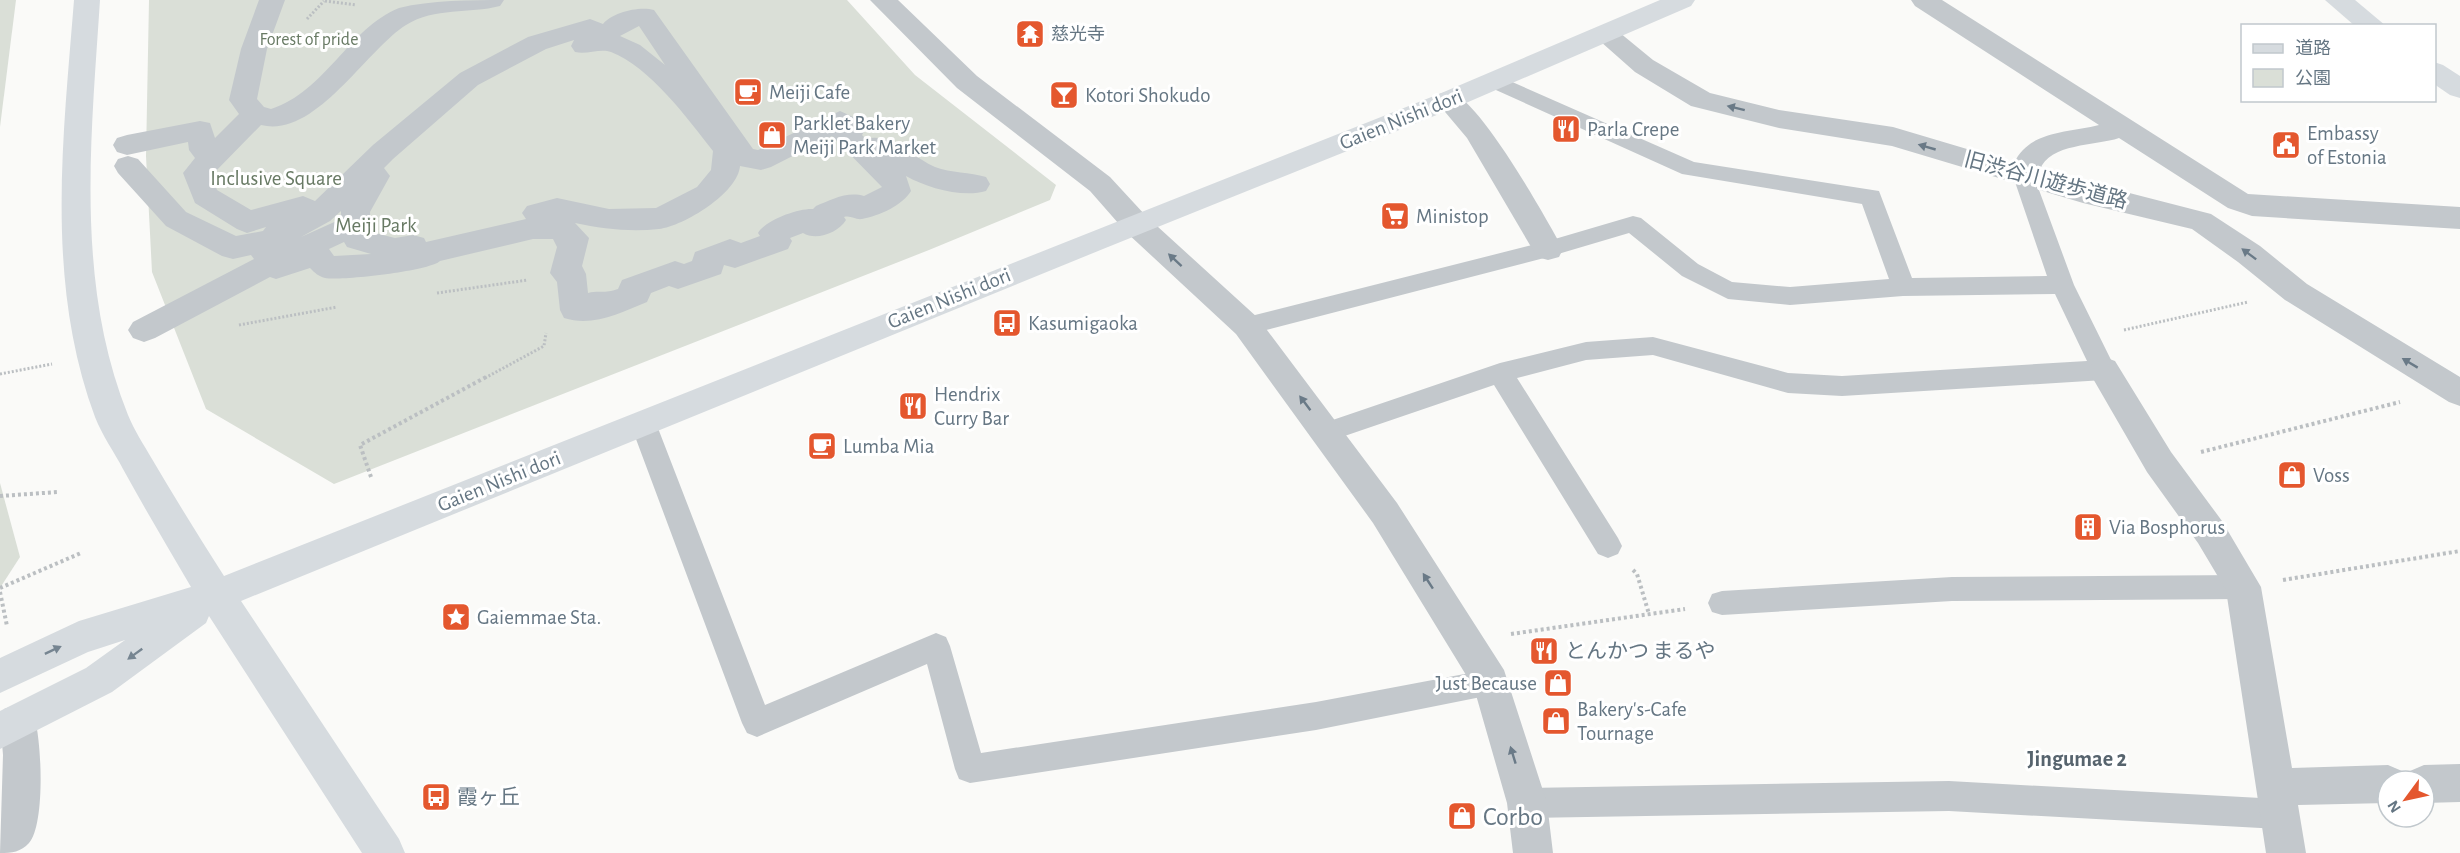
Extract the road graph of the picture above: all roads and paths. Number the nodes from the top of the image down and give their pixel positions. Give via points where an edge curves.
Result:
1 (87, 0) edge
2 (272, 0) edge
3 (491, 0) edge
4 (884, 0) edge
5 (1682, 0) edge
6 (1924, 0) edge
7 (2338, 0) edge
8 (2370, 24) edge
9 (1605, 34) junction
10 (2436, 72) edge
11 (1494, 81) junction
12 (2460, 89) edge
13 (1449, 100) junction
14 (262, 125) junction
15 (2121, 126) junction
16 (849, 131) junction
17 (222, 146) junction
18 (725, 173) junction
19 (2024, 176) junction
20 (350, 182) junction
21 (976, 184) dead end
22 (2460, 218) edge
23 (607, 220) junction
24 (356, 224) junction
25 (1136, 224) junction
26 (1548, 249) junction
27 (272, 252) junction
28 (572, 270) dead end
29 (539, 278) dead end
30 (520, 281) dead end
31 (2062, 285) junction
32 (1903, 287) junction
33 (2295, 292) junction
34 (548, 323) dead end
35 (1247, 327) junction
36 (144, 330) dead end
37 (2088, 338) junction
38 (2104, 370) junction
39 (1500, 373) junction
40 (2455, 391) edge
41 (644, 423) junction
42 (1327, 432) junction
43 (2159, 462) junction
44 (370, 477) dead end
45 (58, 492) dead end
46 (0, 496) edge
47 (1608, 546) joint
48 (2460, 551) edge
49 (81, 553) dead end
50 (2243, 587) junction
51 (0, 590) edge
52 (216, 595) junction
53 (1722, 603) joint
54 (1649, 614) junction
55 (8, 633) dead end
56 (1466, 640) junction
57 (0, 676) edge
58 (1491, 682) junction
59 (9, 727) edge
60 (2460, 783) edge
61 (2436, 784) edge
62 (2376, 786) edge
63 (2276, 800) junction
64 (1527, 803) junction
65 (0, 840) edge
66 (386, 853) edge
67 (1533, 853) edge
68 (2286, 853) edge

1 - 52 main road via 75,229 87,331 112,418
2 - 14 street via 254,49 243,100
3 - 14 street via 440,6 398,18 297,109
4 - 25 street via 967,82 1100,184
5 - 9 main road, Gaien Nishi dori
6 - 15 street
7 - 8 main road
9 - 11 main road, Gaien Nishi dori
19 -> 9 street, 旧渋谷川遊歩道路 via 1893,137 1779,119 1701,100 1644,66
10 - 12 main road
11 - 13 main road, Gaien Nishi dori
11 - 32 lane via 1690,169 1871,196
13 - 25 main road, Gaien Nishi dori
13 - 26 street via 1477,132
14 - 17 street
15 - 19 street via 2111,133 2036,150 2026,161
15 - 22 street via 2238,201 2252,206
16 - 18 street via 838,127 744,174
16 - 20 street via 852,128 840,120 761,160 744,157 645,16 617,23 621,26 600,36 590,27 537,43 469,79
16 - 21 street via 929,176
16 - 27 street via 845,135 896,182 897,191 890,197 860,209 853,203 826,213 831,220 814,227 810,219 773,233 777,241 735,257 730,250 706,260 710,266 678,278 675,272 664,276 633,288 636,294 596,310 594,303 575,310 571,274 565,273 573,238 568,240 564,229 533,228 430,252 427,256 363,266 327,267 315,254 276,267
17 - 20 street via 197,173 206,196 247,222 303,206
17 - 27 street via 203,150 200,130 127,155 176,219 233,248
18 - 20 street via 727,150 700,116 648,64 614,42 568,48 506,69 424,123
18 - 23 street via 707,194 661,218
19 - 31 lane
33 -> 19 street, 旧渋谷川遊歩道路 via 2201,221
20 - 24 street
20 - 27 street via 320,214 276,235
23 - 24 street via 557,208 518,217 459,240 395,249 357,238
23 - 28 street
24 - 27 street
35 -> 25 street
25 - 41 main road, Gaien Nishi dori
26 - 32 lane via 1633,224 1690,270 1728,290 1790,296
26 - 35 lane
27 - 36 street
29 - 30 path
31 - 32 lane
31 - 37 lane
33 - 37 path
40 -> 33 street, 旧渋谷川遊歩道路
34 - 44 path via 544,346 360,445
42 -> 35 street
37 - 38 lane
38 - 39 lane via 1842,386 1788,383 1653,346 1586,351
38 - 43 street
39 - 42 lane
39 - 47 lane
40 - 43 path
41 - 52 main road, Gaien Nishi dori
41 - 58 lane via 757,723 936,646 970,769 1316,716
56 -> 42 street via 1385,513
43 - 50 street via 2210,532
45 - 46 path
47 - 54 path via 1637,574
48 - 50 path
49 - 51 path
50 - 53 lane via 1952,589
50 - 63 street
51 - 55 path
57 -> 52 main road, Gaien Nishi dori via 79,638
52 -> 59 main road, Gaien Nishi dori via 99,680
52 - 66 main road
53 - 54 path
54 - 56 path
56 - 58 street
64 -> 58 street
59 - 65 street via 22,755 16,828
60 - 61 street
62 - 63 street
63 - 64 lane via 1949,796
63 - 68 street
64 - 67 street

